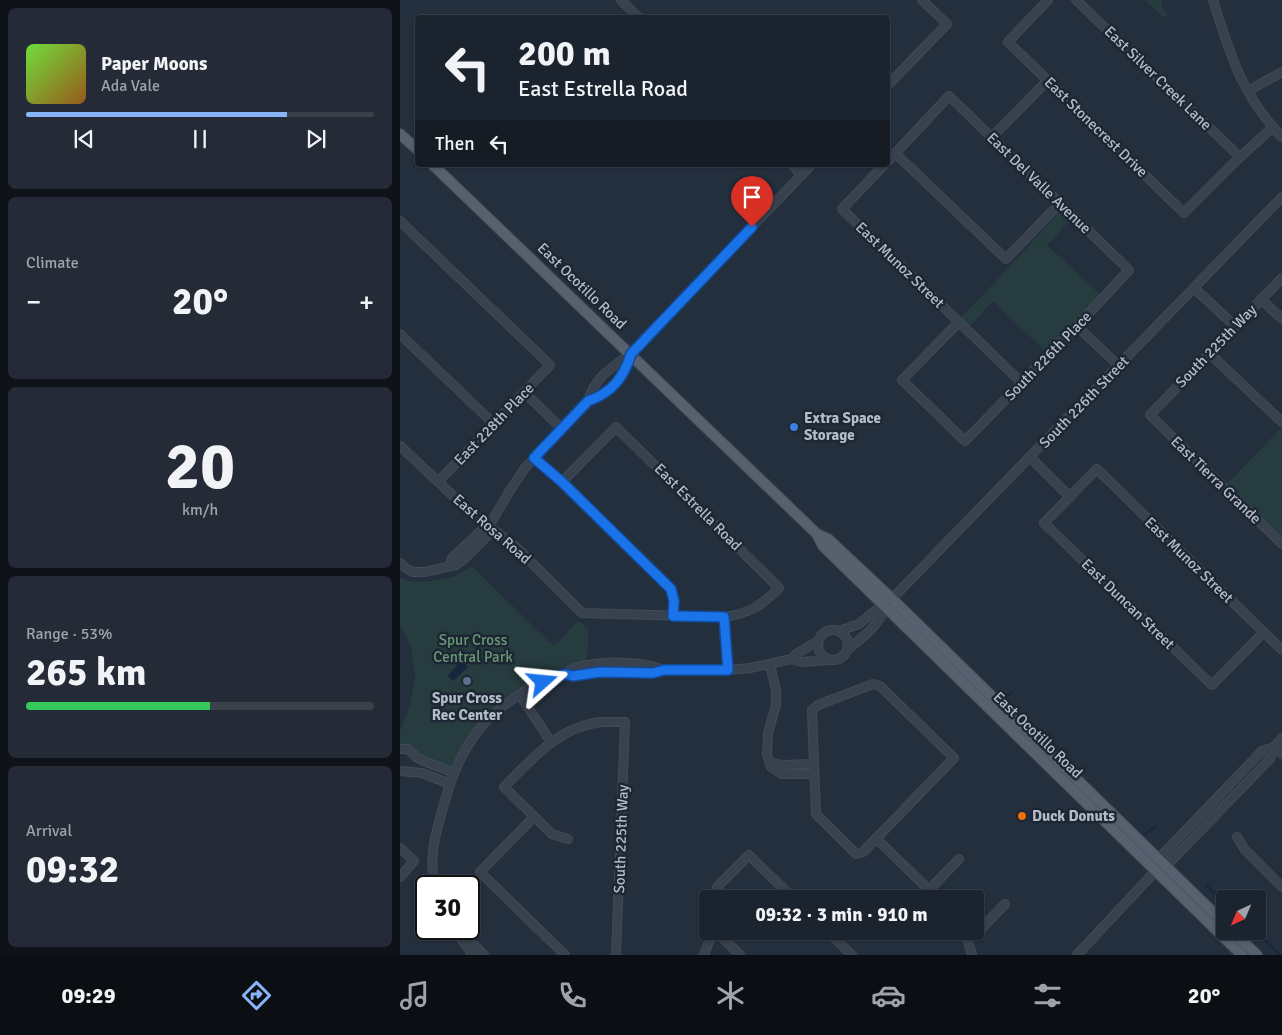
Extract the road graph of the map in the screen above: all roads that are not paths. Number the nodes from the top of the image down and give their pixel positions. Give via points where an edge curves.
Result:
1 (621, 0) edge
2 (922, 0) edge
3 (1048, 0) edge
4 (1076, 0) edge
5 (1213, 0) edge
6 (636, 15) edge
7 (1282, 72) edge
8 (1047, 80) junction
9 (890, 84) edge
10 (1248, 92) junction
11 (1273, 127) junction
12 (400, 134) edge
13 (992, 137) junction
14 (1282, 137) edge
15 (415, 147) edge
16 (895, 153) junction
17 (1240, 157) junction
18 (890, 159) edge
19 (435, 167) edge
20 (794, 167) edge
21 (809, 167) edge
22 (882, 167) edge
23 (802, 175) junction
24 (1282, 197) edge
25 (1060, 204) junction
26 (400, 221) edge
27 (1129, 270) joint
28 (1282, 278) edge
29 (1194, 288) junction
30 (1261, 300) junction
31 (1282, 320) edge
32 (959, 322) junction
33 (1077, 326) junction
34 (1235, 326) junction
35 (400, 334) edge
36 (1208, 353) junction
37 (631, 354) junction
38 (1119, 366) junction
39 (1022, 383) junction
40 (524, 392) junction
41 (588, 401) junction
42 (1150, 415) joint
43 (1282, 422) edge
44 (494, 424) junction
45 (562, 428) junction
46 (400, 446) edge
47 (1030, 457) junction
48 (534, 458) junction
49 (438, 482) junction
50 (562, 482) junction
51 (1070, 497) junction
52 (489, 526) junction
53 (1282, 544) edge
54 (400, 563) edge
55 (888, 603) junction
56 (673, 616) junction
57 (724, 617) junction
58 (840, 631) junction
59 (1264, 632) junction
60 (818, 641) junction
61 (848, 649) junction
62 (1282, 650) edge
63 (792, 660) junction
64 (828, 660) junction
65 (770, 664) junction
66 (728, 670) junction
67 (520, 695) junction
68 (1282, 738) edge
69 (551, 742) junction
70 (1274, 746) junction
71 (400, 749) edge
72 (1282, 754) edge
73 (416, 756) junction
74 (770, 762) junction
75 (814, 764) junction
76 (400, 771) edge
77 (409, 771) junction
78 (814, 774) junction
79 (452, 778) junction
80 (534, 817) junction
81 (1237, 837) dead end
82 (876, 838) junction
83 (568, 839) dead end
84 (400, 848) edge
85 (959, 859) dead end
86 (1159, 867) junction
87 (434, 875) edge
88 (400, 877) edge
89 (1282, 887) edge
90 (717, 890) edge
91 (785, 890) edge
92 (929, 890) joint
93 (1006, 904) dead end
94 (1216, 916) edge
95 (984, 926) edge
96 (462, 940) edge
97 (465, 940) edge
98 (710, 940) edge
99 (724, 940) edge
100 (836, 940) edge
101 (968, 940) edge
102 (1241, 940) edge
103 (1079, 954) edge
104 (473, 955) edge
105 (484, 955) edge
106 (565, 955) edge
107 (616, 955) edge
108 (704, 955) edge
109 (740, 955) edge
110 (852, 955) edge
111 (972, 955) edge
112 (1242, 955) edge
113 (1257, 955) edge

1 - 6 street
2 - 9 street via 947,24
3 - 8 street, East Stonecrest Drive via 1008,42
4 - 17 street, East Silver Creek Lane
5 - 10 street via 1232,61
7 - 10 street
8 - 13 street
8 - 17 street, East Stonecrest Drive via 1184,213
10 - 11 street
11 - 14 street
11 - 17 street
12 - 15 main road
13 - 16 street, East Del Valle Avenue via 949,96
13 - 25 street, East Del Valle Avenue
16 - 18 street
16 - 25 street via 1006,259
19 - 37 main road, East Ocotillo Road
20 - 23 street
21 - 23 street
22 - 32 street, East Munoz Street via 842,209
23 - 37 street
24 - 29 street, South 226th Street
25 - 27 street, East Del Valle Avenue
26 - 40 street, East 228th Place via 550,365
27 - 33 street, South 226th Place
28 - 30 street, South 225th Way
29 - 34 street
29 - 38 street, South 226th Street
30 - 31 street
30 - 34 street, South 225th Way
32 - 39 street, East Munoz Street
32 - 39 street, South 226th Place via 902,380 965,441
33 - 38 street
33 - 39 street, South 226th Place
34 - 36 street, South 225th Way
35 - 44 street
36 - 42 street, South 225th Way
36 - 43 street
37 - 41 street via 599,378
37 - 41 street via 626,370 614,386
37 - 55 main road, East Ocotillo Road via 817,534 823,546
38 - 47 street, South 226th Street
40 - 44 street, East 228th Place
40 - 45 street
41 - 45 street
42 - 53 street, East Tierra Grande
44 - 49 street, East 228th Place
45 - 48 street
46 - 49 street, East Rosa Road
47 - 51 street
47 - 55 street, South 226th Street
48 - 50 street
48 - 52 street
49 - 52 street, East Rosa Road
50 - 56 street via 671,589
50 - 57 street, East Estrella Road via 616,427 779,588 747,613
51 - 59 street, East Munoz Street via 1097,469
51 - 59 street, East Duncan Street via 1044,523 1212,685
52 - 54 street via 481,531 466,552 452,558 449,566 413,572
52 - 56 street, East Rosa Road via 515,546 582,613
55 - 58 street via 859,624
55 - 61 street via 882,617
55 - 86 main road, East Ocotillo Road
56 - 57 street
57 - 66 street
58 - 60 street via 826,631
58 - 61 street via 847,639
59 - 62 street, East Munoz Street
60 - 63 street
60 - 64 street via 820,654
61 - 64 street via 840,659
63 - 64 street
63 - 65 street
65 - 66 street
65 - 74 street via 776,705 768,733
66 - 67 street via 664,670 652,665 602,664 572,668
67 - 69 street
67 - 79 street via 482,726 465,750
68 - 70 street
69 - 80 street via 504,787
69 - 107 street, South 225th Way via 576,728 601,722 625,722
70 - 72 street
70 - 86 street via 1270,759 1171,861
71 - 73 street via 408,749
73 - 77 street via 416,763
73 - 79 street
74 - 75 street
74 - 78 street via 774,770 782,774
75 - 78 street
75 - 82 street via 813,708 873,684 880,686 954,758
76 - 77 street
77 - 79 street
78 - 82 street via 817,816 859,854
79 - 87 street via 434,841
80 - 83 street via 552,834
80 - 106 street via 480,872
81 - 89 street via 1245,850
82 - 92 street
84 - 88 street via 414,861
85 - 92 street
86 - 94 main road, East Ocotillo Road
86 - 103 street
86 - 112 main road, East Ocotillo Road
90 - 91 street via 749,855
93 - 95 street
96 - 104 street
97 - 105 street
98 - 108 street
99 - 109 street
100 - 110 street
101 - 111 street
102 - 113 main road

